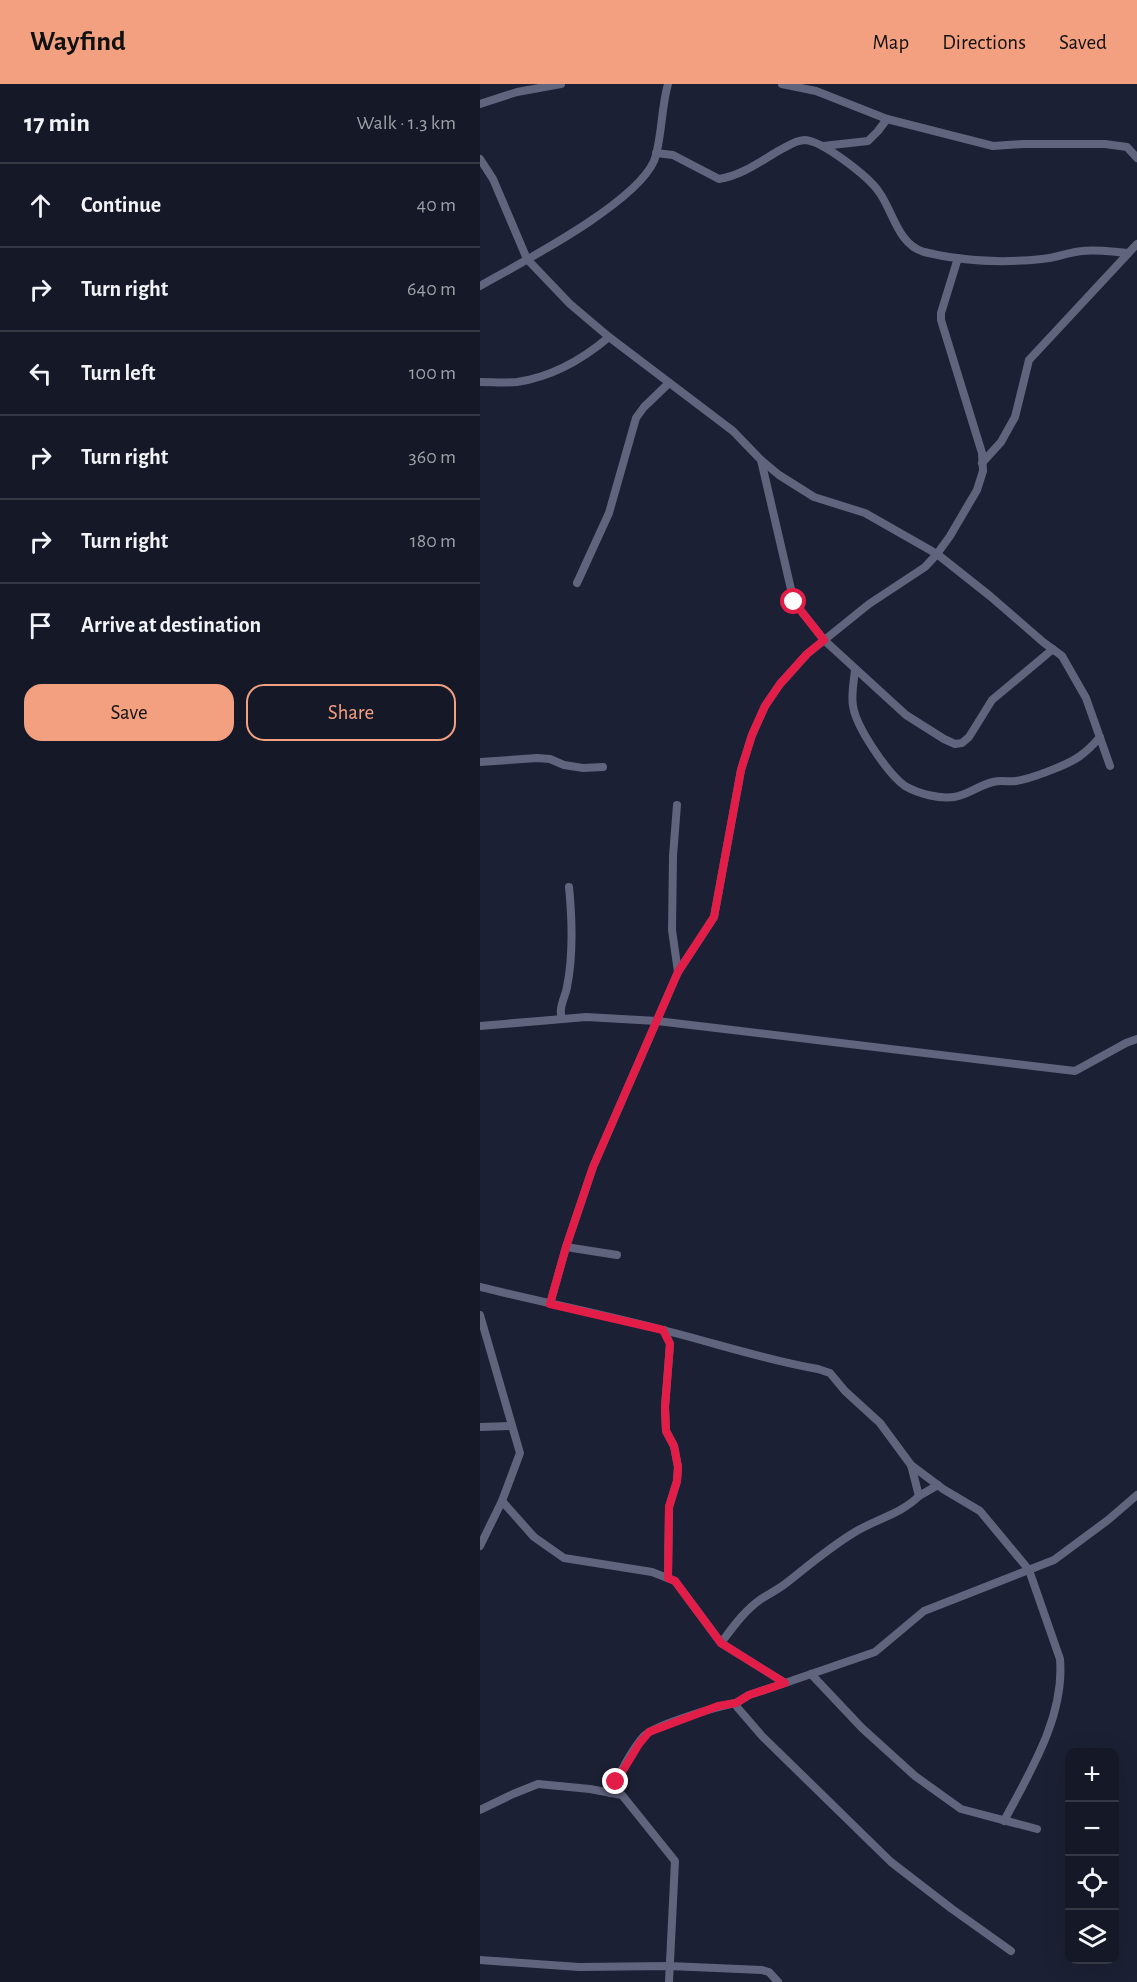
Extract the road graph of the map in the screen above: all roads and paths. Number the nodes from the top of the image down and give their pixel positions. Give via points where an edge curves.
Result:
1 (561, 84) edge
2 (668, 84) edge
3 (782, 84) edge
4 (518, 88) edge
5 (480, 104) edge
6 (887, 119) junction
7 (822, 146) junction
8 (656, 153) junction
9 (1137, 158) edge
10 (480, 159) edge
11 (1137, 244) edge
12 (1128, 253) junction
13 (958, 258) junction
14 (527, 259) junction
15 (480, 286) edge
16 (609, 338) junction
17 (480, 382) edge
18 (669, 383) junction
19 (761, 460) junction
20 (982, 463) junction
21 (937, 554) junction
22 (576, 583) dead end
23 (824, 640) junction
24 (1053, 649) junction
25 (855, 670) junction
26 (1100, 737) junction
27 (480, 762) edge
28 (1110, 766) dead end
29 (603, 767) dead end
30 (677, 805) dead end
31 (568, 887) dead end
32 (678, 972) junction
33 (562, 1019) junction
34 (657, 1021) junction
35 (480, 1026) edge
36 (1137, 1039) edge
37 (566, 1247) junction
38 (617, 1255) dead end
39 (480, 1287) edge
40 (550, 1304) junction
41 (480, 1315) edge
42 (663, 1330) junction
43 (512, 1426) junction
44 (480, 1427) edge
45 (911, 1465) junction
46 (939, 1485) junction
47 (1137, 1495) edge
48 (919, 1496) junction
49 (502, 1502) junction
50 (480, 1546) edge
51 (1029, 1570) junction
52 (668, 1578) junction
53 (721, 1643) junction
54 (811, 1674) junction
55 (785, 1683) junction
56 (736, 1703) junction
57 (610, 1793) junction
58 (480, 1810) edge
59 (1004, 1821) junction
60 (1037, 1830) dead end
61 (1011, 1951) dead end
62 (480, 1960) edge
63 (669, 1966) junction
64 (669, 1982) edge
65 (778, 1982) edge

1 - 4 street
2 - 8 street
3 - 6 street via 816,91
4 - 5 street
6 - 7 street via 868,141
6 - 9 street via 993,146 1105,144 1127,147
7 - 8 street via 797,141 734,176 719,179 673,155
7 - 13 street via 875,186 909,243 923,251
8 - 14 street via 648,169 623,197
10 - 14 street via 493,178
11 - 12 street
12 - 13 street via 1084,250 1039,259
12 - 20 street via 1029,360 1015,417 1001,442
13 - 20 street via 941,320
14 - 15 street
14 - 16 street
16 - 17 street via 591,352 543,376 516,382
16 - 18 street
18 - 19 street via 733,431
18 - 22 street via 636,418 609,513
19 - 21 street via 814,497 865,513
19 - 23 street via 794,602
20 - 21 street via 977,490
21 - 23 street via 925,567
21 - 24 street
23 - 25 street
23 - 32 street via 780,684 752,735 741,770 714,917
24 - 25 street via 992,700 969,737 955,744 906,715
24 - 26 street via 1072,670
25 - 26 street via 852,704 860,728 895,776 920,793 955,797 992,782 1023,779 1072,761
26 - 28 street
27 - 29 street via 537,758 583,768
30 - 32 street via 672,930
31 - 33 street via 570,964 560,1008
32 - 34 street
33 - 34 street
33 - 35 street
34 - 36 street via 1075,1071
34 - 37 street via 593,1167
37 - 38 street
37 - 40 street
39 - 40 street
40 - 42 street
41 - 43 street
42 - 45 street via 830,1373 880,1423
42 - 52 street via 670,1344 666,1431 678,1467 669,1507
43 - 44 street
43 - 49 street via 520,1453
45 - 46 street
45 - 48 street
46 - 48 street
46 - 51 street via 980,1511
47 - 51 street via 1054,1560
48 - 53 street via 892,1515 839,1542 762,1599 740,1618
49 - 50 street
49 - 52 street via 534,1537 564,1558
51 - 54 street via 924,1611 875,1652
51 - 59 street via 1062,1674 1051,1726
52 - 53 street via 675,1581
53 - 55 street
54 - 55 street
54 - 59 street via 915,1776 961,1809
55 - 56 street
56 - 57 street via 649,1732
56 - 61 street via 762,1736 891,1862
57 - 58 street via 537,1784
57 - 63 street via 622,1795 675,1861
59 - 60 street
62 - 63 street via 579,1967
63 - 64 street
63 - 65 street via 762,1970

